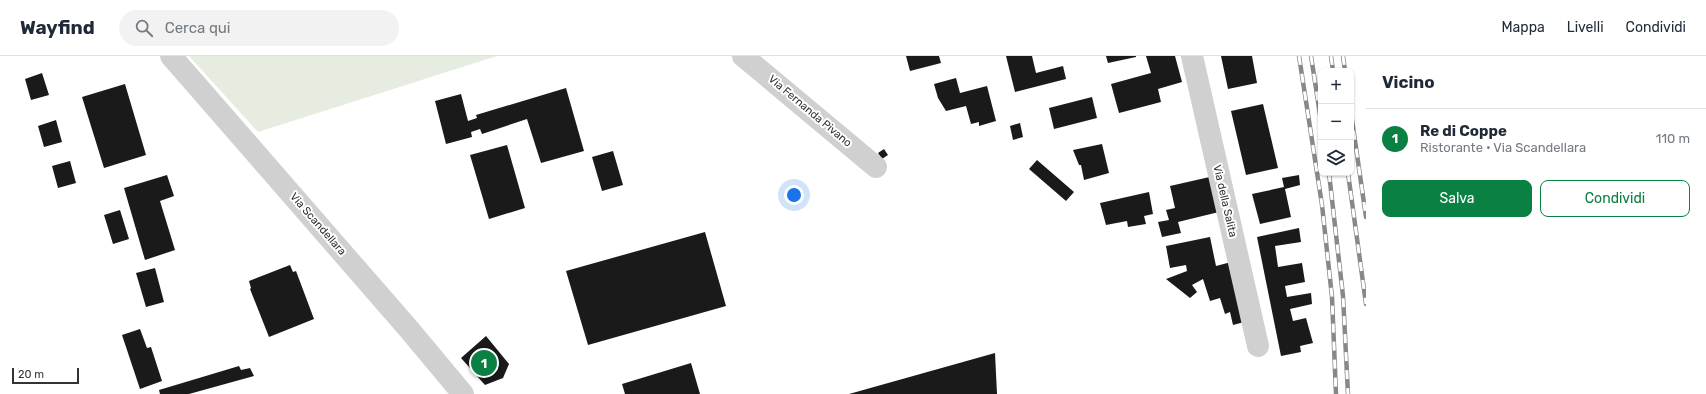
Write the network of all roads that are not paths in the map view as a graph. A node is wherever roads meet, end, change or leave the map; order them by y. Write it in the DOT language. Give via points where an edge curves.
graph roads {
  1 [pos="171,56"];
  2 [pos="743,56"];
  3 [pos="1192,56"];
  4 [pos="876,167"];
  5 [pos="1258,346"];
  6 [pos="463,394"];
  1 -- 6 [label="street, Via Scandellara"];
  2 -- 4 [label="street, Via Fernanda Pivano"];
  3 -- 5 [label="street, Via della Salita"];
}
